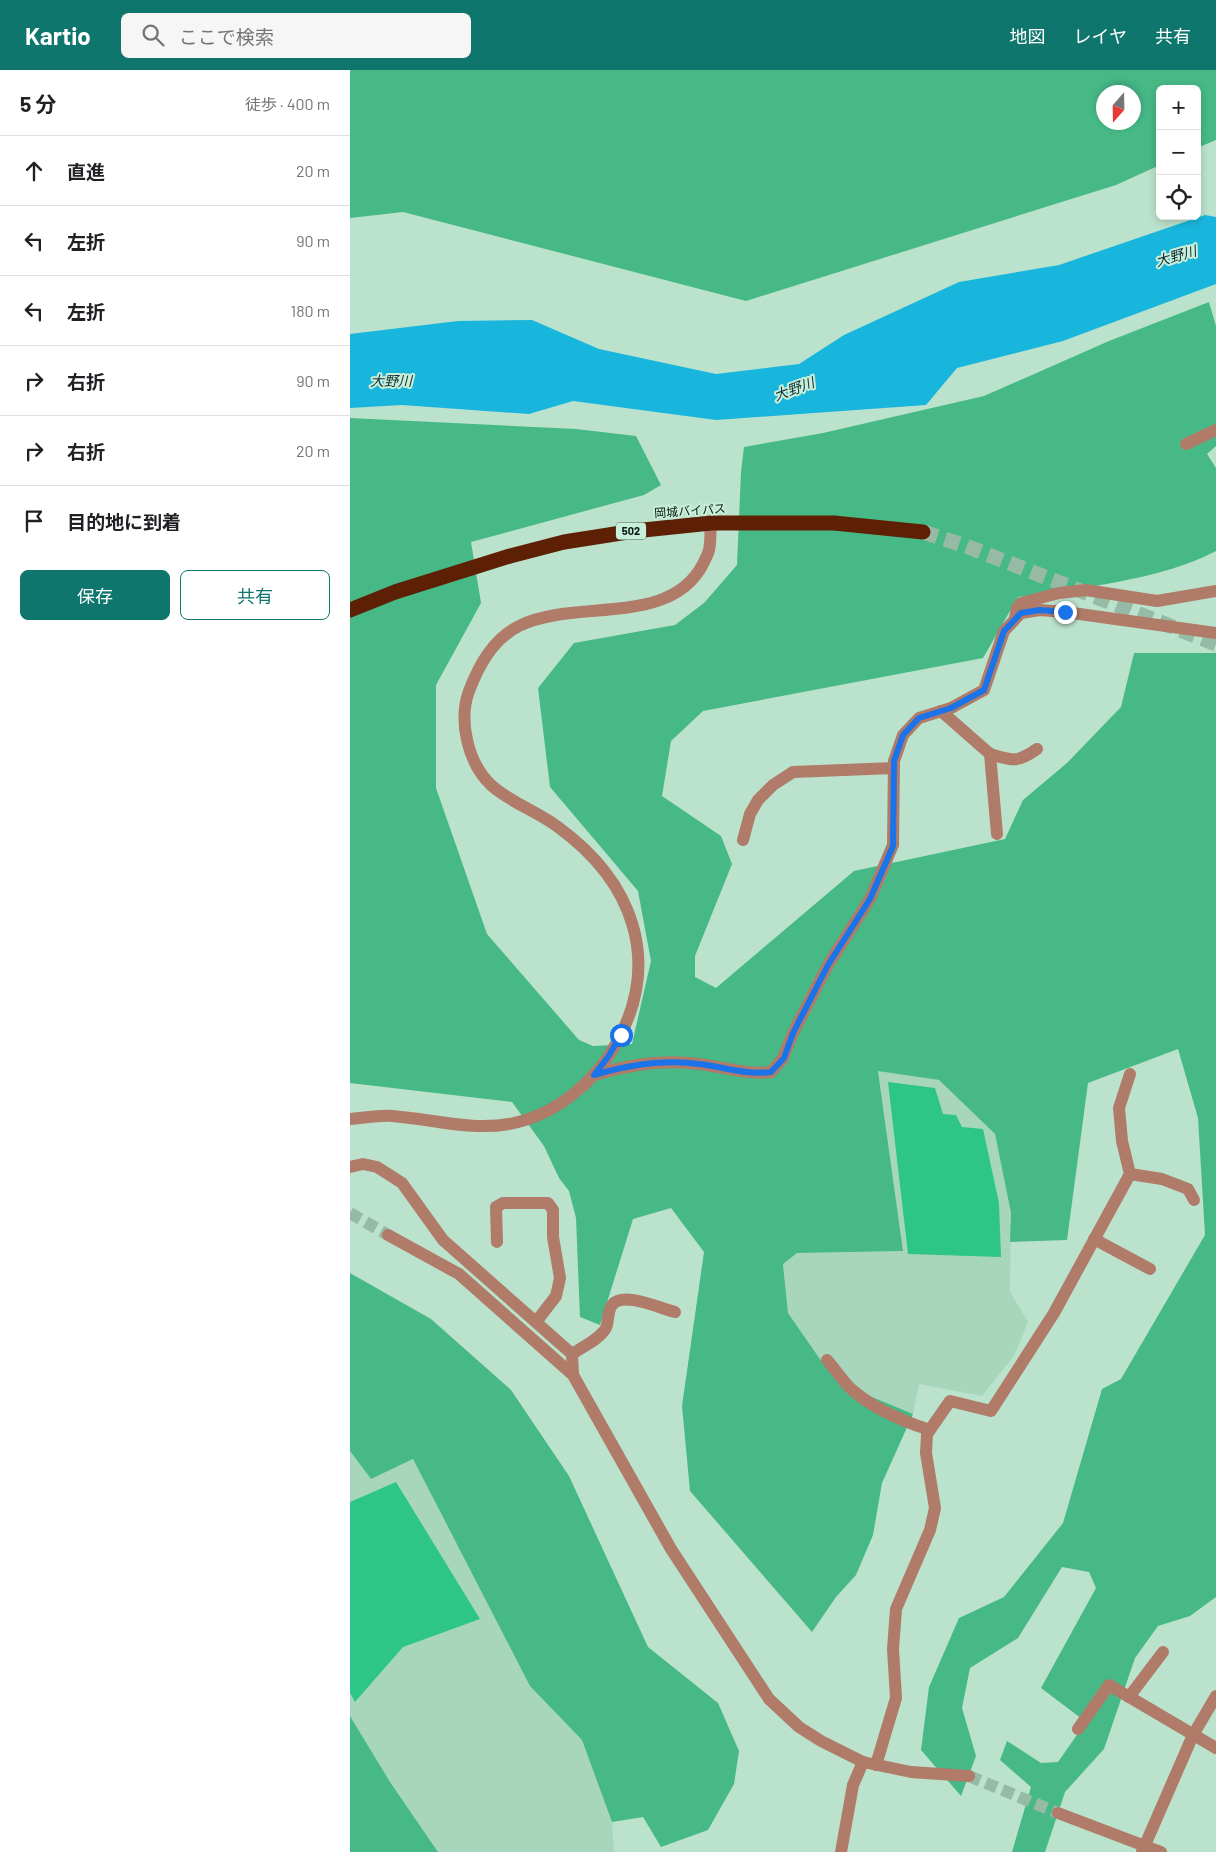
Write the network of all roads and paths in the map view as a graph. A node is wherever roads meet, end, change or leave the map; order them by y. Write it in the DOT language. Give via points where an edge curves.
graph roads {
  1 [pos="1216,430"];
  2 [pos="1186,444"];
  3 [pos="711,523"];
  4 [pos="923,532"];
  5 [pos="1216,591"];
  6 [pos="350,610"];
  7 [pos="1015,619"];
  8 [pos="1216,632"];
  9 [pos="941,711"];
  10 [pos="1037,749"];
  11 [pos="990,754"];
  12 [pos="894,768"];
  13 [pos="997,834"];
  14 [pos="743,840"];
  15 [pos="1130,1074"];
  16 [pos="594,1075"];
  17 [pos="350,1119"];
  18 [pos="350,1167"];
  19 [pos="1130,1174"];
  20 [pos="1194,1200"];
  21 [pos="388,1235"];
  22 [pos="1094,1239"];
  23 [pos="497,1242"];
  24 [pos="1150,1269"];
  25 [pos="674,1312"];
  26 [pos="536,1322"];
  27 [pos="572,1354"];
  28 [pos="828,1360"];
  29 [pos="573,1376"];
  30 [pos="930,1430"];
  31 [pos="1163,1652"];
  32 [pos="1129,1696"];
  33 [pos="1216,1696"];
  34 [pos="1078,1729"];
  35 [pos="1193,1735"];
  36 [pos="1216,1748"];
  37 [pos="863,1762"];
  38 [pos="876,1765"];
  39 [pos="969,1776"];
  40 [pos="1058,1813"];
  41 [pos="1143,1849"];
  42 [pos="841,1852"];
  43 [pos="1161,1852"];
  1 -- 2 [label="street"];
  3 -- 4 [label="highway, 岡城バイパス / 502" via="834,523"];
  3 -- 6 [label="highway, 岡城バイパス / 502" via="564,542 395,592"];
  3 -- 16 [label="street" via="709,552 698,574 680,592 660,601 542,618 518,626 487,652 468,694 464,726 472,756 489,784 518,805 556,824 589,851 620,890 633,921 638,968 631,1008 621,1035"];
  5 -- 7 [label="street" via="1157,601 1086,590 1059,593 1021,603"];
  7 -- 8 [label="street" via="1021,613 1057,611"];
  7 -- 9 [label="street" via="1004,631 984,690"];
  9 -- 11 [label="street"];
  9 -- 12 [label="street" via="919,718 903,735"];
  10 -- 11 [label="street" via="1021,760"];
  11 -- 13 [label="street"];
  12 -- 14 [label="street" via="793,772 758,800 750,814"];
  12 -- 16 [label="street" via="893,846 870,899 828,965 793,1033 784,1058 771,1072 754,1074 698,1064 639,1064"];
  15 -- 19 [label="street" via="1119,1108"];
  16 -- 17 [label="street" via="545,1114 512,1124 455,1126 391,1116"];
  18 -- 26 [label="street" via="363,1164 377,1167 402,1183 443,1240"];
  19 -- 20 [label="street" via="1162,1179 1188,1189"];
  19 -- 22 [label="street"];
  21 -- 29 [label="street" via="459,1274"];
  22 -- 24 [label="street"];
  22 -- 30 [label="street" via="1054,1313 991,1411 950,1401"];
  23 -- 26 [label="street" via="496,1208 503,1203 548,1203 553,1210 553,1237 560,1278 556,1296"];
  25 -- 27 [label="street" via="626,1298 617,1300 610,1307 606,1329"];
  26 -- 27 [label="street"];
  27 -- 29 [label="street"];
  28 -- 30 [label="street" via="850,1388 871,1403 905,1422"];
  29 -- 37 [label="street" via="671,1549 769,1699 799,1727"];
  30 -- 38 [label="street" via="926,1453 934,1508 930,1530 896,1609 893,1649 896,1698"];
  31 -- 32 [label="street"];
  32 -- 34 [label="street" via="1110,1685"];
  32 -- 35 [label="street"];
  33 -- 35 [label="street"];
  35 -- 36 [label="street"];
  35 -- 41 [label="street"];
  37 -- 38 [label="street"];
  37 -- 42 [label="street" via="853,1786"];
  38 -- 39 [label="street" via="911,1772"];
  40 -- 41 [label="street"];
  41 -- 43 [label="street"];
}
